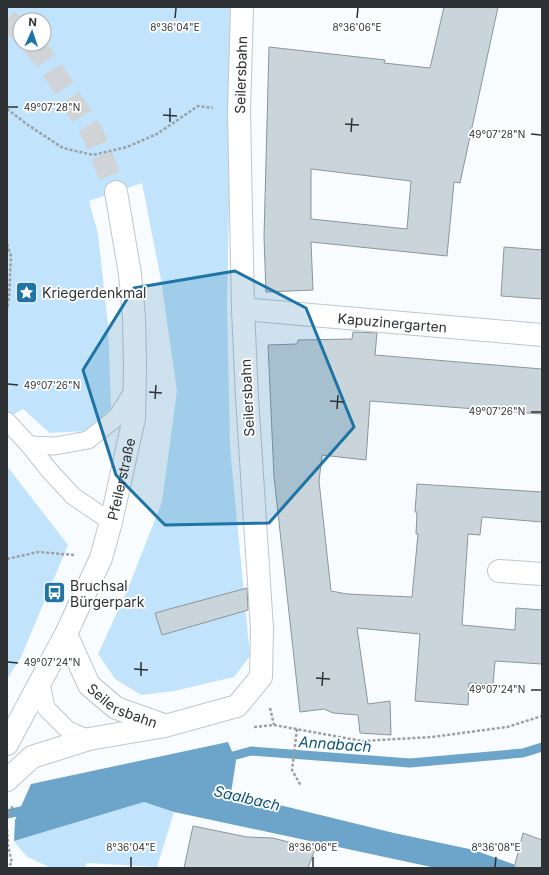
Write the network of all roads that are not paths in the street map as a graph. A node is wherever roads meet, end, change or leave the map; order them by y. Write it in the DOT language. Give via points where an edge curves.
graph roads {
  1 [pos="242,7"];
  2 [pos="116,192"];
  3 [pos="243,309"];
  4 [pos="542,335"];
  5 [pos="135,388"];
  6 [pos="7,421"];
  7 [pos="29,444"];
  8 [pos="111,522"];
  9 [pos="498,571"];
  10 [pos="542,574"];
  11 [pos="66,634"];
  12 [pos="40,683"];
  13 [pos="165,726"];
  14 [pos="89,739"];
  15 [pos="7,744"];
  16 [pos="7,780"];
  1 -- 3 [label="street, Seilersbahn" via="239,112"];
  2 -- 5 [label="street, Pfeilerstraße" via="130,274 134,317"];
  3 -- 4 [label="street, Kapuzinergarten"];
  3 -- 13 [label="street, Seilersbahn" via="262,629 261,677 237,706"];
  5 -- 7 [label="lane" via="117,417 88,440 54,446"];
  5 -- 8 [label="street, Pfeilerstraße" via="134,418"];
  6 -- 7 [label="lane"];
  7 -- 8 [label="lane" via="73,496"];
  8 -- 11 [label="street, Pfeilerstraße" via="101,558"];
  9 -- 10 [label="street"];
  11 -- 12 [label="street, Pfeilerstraße"];
  11 -- 13 [label="street, Seilersbahn" via="89,685 116,708"];
  12 -- 14 [label="lane" via="46,708 68,730"];
  12 -- 15 [label="street, Pfeilerstraße"];
  13 -- 14 [label="street, Seilersbahn"];
  14 -- 16 [label="street, Seilersbahn" via="32,757"];
}
